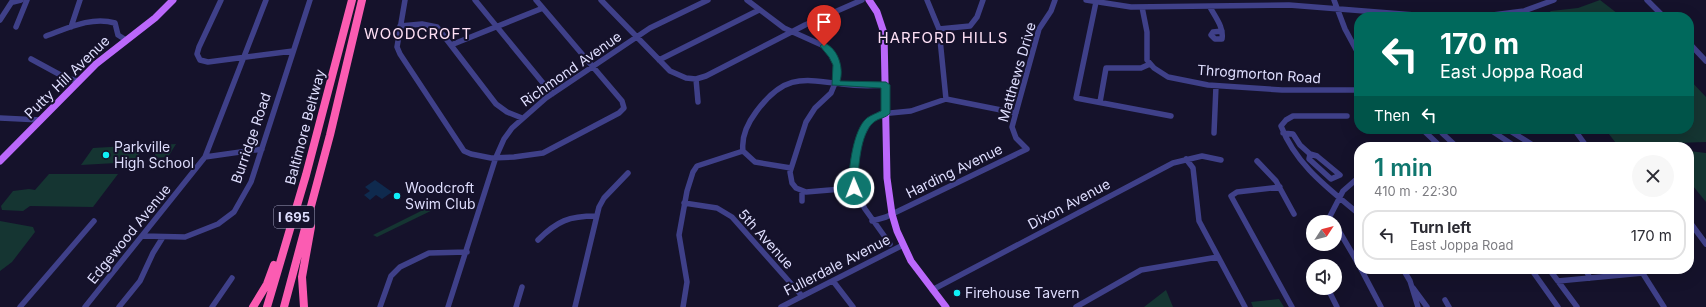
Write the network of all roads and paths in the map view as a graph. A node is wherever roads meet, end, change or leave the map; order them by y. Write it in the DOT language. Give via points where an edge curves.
graph roads {
  1 [pos="21,0"];
  2 [pos="27,0"];
  3 [pos="80,0"];
  4 [pos="173,0"];
  5 [pos="222,0"];
  6 [pos="266,0"];
  7 [pos="310,0"];
  8 [pos="352,0"];
  9 [pos="362,0"];
  10 [pos="405,0"];
  11 [pos="475,0"];
  12 [pos="536,0"];
  13 [pos="601,0"];
  14 [pos="708,0"];
  15 [pos="747,0"];
  16 [pos="862,0"];
  17 [pos="869,0"];
  18 [pos="927,0"];
  19 [pos="983,0"];
  20 [pos="1055,0"];
  21 [pos="1086,0"];
  22 [pos="1121,0"];
  23 [pos="1334,0"];
  24 [pos="1554,0"];
  25 [pos="1647,0"];
  26 [pos="13,1"];
  27 [pos="1096,2"];
  28 [pos="1122,6"];
  29 [pos="1142,7"];
  30 [pos="1210,7"];
  31 [pos="543,8"];
  32 [pos="1337,9"];
  33 [pos="759,10"];
  34 [pos="1376,12"];
  35 [pos="1524,12"];
  36 [pos="1659,12"];
  37 [pos="0,20"];
  38 [pos="400,26"];
  39 [pos="497,26"];
  40 [pos="16,27"];
  41 [pos="71,27"];
  42 [pos="939,29"];
  43 [pos="1222,31"];
  44 [pos="792,32"];
  45 [pos="46,36"];
  46 [pos="637,37"];
  47 [pos="126,40"];
  48 [pos="452,45"];
  49 [pos="1354,46"];
  50 [pos="1694,48"];
  51 [pos="293,51"];
  52 [pos="243,58"];
  53 [pos="31,59"];
  54 [pos="659,60"];
  55 [pos="1706,61"];
  56 [pos="1150,64"];
  57 [pos="594,67"];
  58 [pos="696,79"];
  59 [pos="79,81"];
  60 [pos="835,84"];
  61 [pos="886,85"];
  62 [pos="1216,86"];
  63 [pos="1354,90"];
  64 [pos="552,94"];
  65 [pos="946,99"];
  66 [pos="698,102"];
  67 [pos="1100,102"];
  68 [pos="886,113"];
  69 [pos="1016,113"];
  70 [pos="1171,116"];
  71 [pos="1347,116"];
  72 [pos="0,118"];
  73 [pos="522,118"];
  74 [pos="41,120"];
  75 [pos="319,126"];
  76 [pos="1214,133"];
  77 [pos="1283,133"];
  78 [pos="1427,134"];
  79 [pos="1443,134"];
  80 [pos="1496,134"];
  81 [pos="1515,134"];
  82 [pos="330,135"];
  83 [pos="1436,142"];
  84 [pos="1452,142"];
  85 [pos="1508,142"];
  86 [pos="1528,142"];
  87 [pos="262,149"];
  88 [pos="1027,149"];
  89 [pos="743,151"];
  90 [pos="1310,154"];
  91 [pos="205,157"];
  92 [pos="496,157"];
  93 [pos="1186,159"];
  94 [pos="1221,160"];
  95 [pos="0,161"];
  96 [pos="1257,161"];
  97 [pos="791,168"];
  98 [pos="628,173"];
  99 [pos="1354,180"];
  100 [pos="1280,187"];
  101 [pos="854,188"];
  102 [pos="802,192"];
  103 [pos="1339,196"];
  104 [pos="802,201"];
  105 [pos="684,203"];
  106 [pos="1354,210"];
  107 [pos="892,214"];
  108 [pos="1294,214"];
  109 [pos="1332,215"];
  110 [pos="596,216"];
  111 [pos="94,221"];
  112 [pos="872,221"];
  113 [pos="1694,227"];
  114 [pos="1694,232"];
  115 [pos="1698,232"];
  116 [pos="143,236"];
  117 [pos="1342,236"];
  118 [pos="163,237"];
  119 [pos="538,240"];
  120 [pos="890,244"];
  121 [pos="1706,244"];
  122 [pos="903,245"];
  123 [pos="467,252"];
  124 [pos="1354,256"];
  125 [pos="1218,257"];
  126 [pos="1364,274"];
  127 [pos="1406,274"];
  128 [pos="1535,274"];
  129 [pos="1553,274"];
  130 [pos="1587,274"];
  131 [pos="1612,274"];
  132 [pos="1644,274"];
  133 [pos="232,278"];
  134 [pos="1590,278"];
  135 [pos="833,281"];
  136 [pos="1558,281"];
  137 [pos="1412,287"];
  138 [pos="522,288"];
  139 [pos="932,290"];
  140 [pos="1331,295"];
  141 [pos="802,296"];
  142 [pos="1445,300"];
  143 [pos="20,307"];
  144 [pos="85,307"];
  145 [pos="119,307"];
  146 [pos="212,307"];
  147 [pos="253,307"];
  148 [pos="267,307"];
  149 [pos="284,307"];
  150 [pos="304,307"];
  151 [pos="380,307"];
  152 [pos="448,307"];
  153 [pos="516,307"];
  154 [pos="575,307"];
  155 [pos="683,307"];
  156 [pos="781,307"];
  157 [pos="853,307"];
  158 [pos="946,307"];
  159 [pos="1076,307"];
  160 [pos="1245,307"];
  161 [pos="1292,307"];
  162 [pos="1337,307"];
  163 [pos="1382,307"];
  164 [pos="1418,307"];
  165 [pos="1427,307"];
  166 [pos="1449,307"];
  167 [pos="1558,307"];
  168 [pos="1577,307"];
  169 [pos="1664,307"];
  1 -- 26 [label="street"];
  2 -- 40 [label="street"];
  3 -- 41 [label="street"];
  4 -- 47 [label="main road, Putty Hill Avenue" via="155,18"];
  5 -- 52 [label="street" via="200,47 198,57 208,62"];
  6 -- 52 [label="street, Edgewood Avenue"];
  7 -- 51 [label="street, Burridge Road"];
  8 -- 75 [label="highway, Baltimore Beltway / I 695"];
  9 -- 82 [label="highway, Baltimore Beltway / I 695"];
  10 -- 38 [label="street"];
  11 -- 39 [label="street"];
  12 -- 31 [label="street"];
  13 -- 46 [label="street"];
  14 -- 46 [label="street, Richmond Avenue" via="666,19"];
  15 -- 33 [label="street"];
  16 -- 44 [label="street"];
  17 -- 61 [label="main road" via="877,12 884,33"];
  18 -- 42 [label="street"];
  19 -- 42 [label="street" via="978,18 973,24 962,28"];
  20 -- 69 [label="street, Matthews Drive" via="1039,29"];
  21 -- 27 [label="street"];
  22 -- 28 [label="street"];
  23 -- 32 [label="street"];
  24 -- 35 [label="street"];
  25 -- 36 [label="street"];
  26 -- 37 [label="street"];
  27 -- 28 [label="street"];
  27 -- 67 [label="street" via="1076,98"];
  28 -- 29 [label="street"];
  29 -- 30 [label="street"];
  29 -- 56 [label="street" via="1147,32 1146,57"];
  30 -- 32 [label="street" via="1266,4"];
  30 -- 43 [label="street"];
  31 -- 39 [label="street"];
  31 -- 57 [label="street"];
  32 -- 34 [label="street"];
  32 -- 49 [label="street"];
  33 -- 44 [label="street"];
  33 -- 54 [label="street"];
  38 -- 48 [label="street" via="432,25 440,30"];
  38 -- 92 [label="street" via="397,47 400,54 464,151 481,157"];
  39 -- 48 [label="street"];
  39 -- 64 [label="street"];
  41 -- 45 [label="street"];
  41 -- 47 [label="street" via="95,21 112,22 115,23 119,36"];
  42 -- 65 [label="street"];
  44 -- 58 [label="street" via="718,71"];
  44 -- 60 [label="street" via="817,41 831,52 837,65"];
  46 -- 54 [label="street"];
  46 -- 57 [label="street, Richmond Avenue"];
  47 -- 59 [label="main road, Putty Hill Avenue" via="102,58"];
  48 -- 73 [label="street" via="496,104"];
  50 -- 55 [label="street"];
  51 -- 52 [label="street"];
  51 -- 87 [label="street, Burridge Road"];
  52 -- 91 [label="street, Edgewood Avenue"];
  53 -- 59 [label="street" via="66,78"];
  54 -- 58 [label="street" via="675,74"];
  56 -- 62 [label="street, Throgmorton Road" via="1170,78"];
  56 -- 67 [label="street" via="1141,68 1106,68"];
  57 -- 64 [label="street, Richmond Avenue"];
  57 -- 92 [label="street" via="622,101 624,108 619,114 549,150 531,156"];
  58 -- 66 [label="street"];
  59 -- 74 [label="main road, Putty Hill Avenue"];
  60 -- 61 [label="street"];
  60 -- 89 [label="street" via="818,80 800,80 778,91 751,119 742,137"];
  60 -- 97 [label="street" via="831,93 815,108 806,122"];
  61 -- 68 [label="main road"];
  62 -- 63 [label="street, Throgmorton Road"];
  62 -- 76 [label="street"];
  64 -- 73 [label="street, Richmond Avenue"];
  65 -- 68 [label="street" via="911,111"];
  65 -- 69 [label="street"];
  67 -- 70 [label="street"];
  68 -- 101 [label="street" via="872,118 861,134 853,174"];
  68 -- 107 [label="main road" via="887,178"];
  69 -- 88 [label="street, Matthews Drive" via="1013,132 1020,144"];
  71 -- 77 [label="street" via="1293,116 1283,122"];
  72 -- 74 [label="street"];
  73 -- 92 [label="street, Richmond Avenue" via="504,139"];
  74 -- 95 [label="main road, Putty Hill Avenue"];
  75 -- 147 [label="highway" via="311,138 271,273"];
  75 -- 148 [label="highway, Baltimore Beltway / I 695"];
  77 -- 90 [label="street" via="1293,134"];
  77 -- 103 [label="street" via="1298,159"];
  78 -- 83 [label="street"];
  79 -- 84 [label="street"];
  80 -- 85 [label="street"];
  81 -- 86 [label="street"];
  82 -- 149 [label="highway, Baltimore Beltway / I 695"];
  82 -- 150 [label="highway" via="302,271"];
  87 -- 91 [label="street"];
  87 -- 118 [label="street, Burridge Road" via="251,182 231,215 195,234 180,238"];
  88 -- 107 [label="street, Harding Avenue"];
  89 -- 97 [label="street" via="752,160 760,163"];
  89 -- 105 [label="street" via="698,166 688,184"];
  90 -- 90 [label="street" via="1317,156 1340,175 1331,179 1309,159"];
  91 -- 116 [label="street, Edgewood Avenue"];
  92 -- 123 [label="street, Richmond Avenue"];
  93 -- 94 [label="street, Dixon Avenue" via="1202,156"];
  93 -- 125 [label="street" via="1193,168 1199,221"];
  93 -- 139 [label="street, Dixon Avenue" via="1160,169"];
  96 -- 100 [label="street"];
  97 -- 102 [label="street" via="792,183"];
  98 -- 110 [label="street" via="604,198"];
  99 -- 103 [label="street"];
  100 -- 108 [label="street"];
  100 -- 161 [label="street" via="1237,192 1231,196"];
  101 -- 102 [label="street"];
  101 -- 112 [label="street"];
  102 -- 104 [label="street"];
  103 -- 106 [label="street"];
  103 -- 109 [label="street"];
  105 -- 141 [label="street, 5th Avenue" via="717,208 732,217"];
  105 -- 155 [label="street" via="679,235 687,282"];
  107 -- 112 [label="street, Harding Avenue"];
  107 -- 122 [label="main road"];
  110 -- 119 [label="street" via="577,216 562,220 551,226"];
  110 -- 154 [label="street"];
  111 -- 143 [label="street"];
  112 -- 120 [label="street"];
  113 -- 115 [label="street"];
  114 -- 115 [label="street"];
  115 -- 121 [label="street"];
  116 -- 118 [label="street, Burridge Road"];
  116 -- 144 [label="street, Edgewood Avenue"];
  117 -- 124 [label="street"];
  118 -- 145 [label="street" via="140,281"];
  122 -- 135 [label="street, Fullerdale Avenue"];
  122 -- 139 [label="main road"];
  123 -- 151 [label="street" via="430,253 400,267 391,276"];
  123 -- 152 [label="street, Richmond Avenue"];
  125 -- 159 [label="street" via="1140,270"];
  125 -- 160 [label="street"];
  126 -- 163 [label="street"];
  127 -- 137 [label="street"];
  128 -- 167 [label="street"];
  129 -- 136 [label="street"];
  130 -- 134 [label="street"];
  131 -- 134 [label="street"];
  132 -- 169 [label="street"];
  133 -- 146 [label="street"];
  134 -- 136 [label="street"];
  135 -- 141 [label="street, Fullerdale Avenue"];
  135 -- 157 [label="street"];
  136 -- 168 [label="street"];
  137 -- 164 [label="street"];
  137 -- 165 [label="street"];
  138 -- 153 [label="street"];
  139 -- 158 [label="main road"];
  140 -- 162 [label="street"];
  141 -- 156 [label="street, Fullerdale Avenue"];
  142 -- 166 [label="street"];
}
